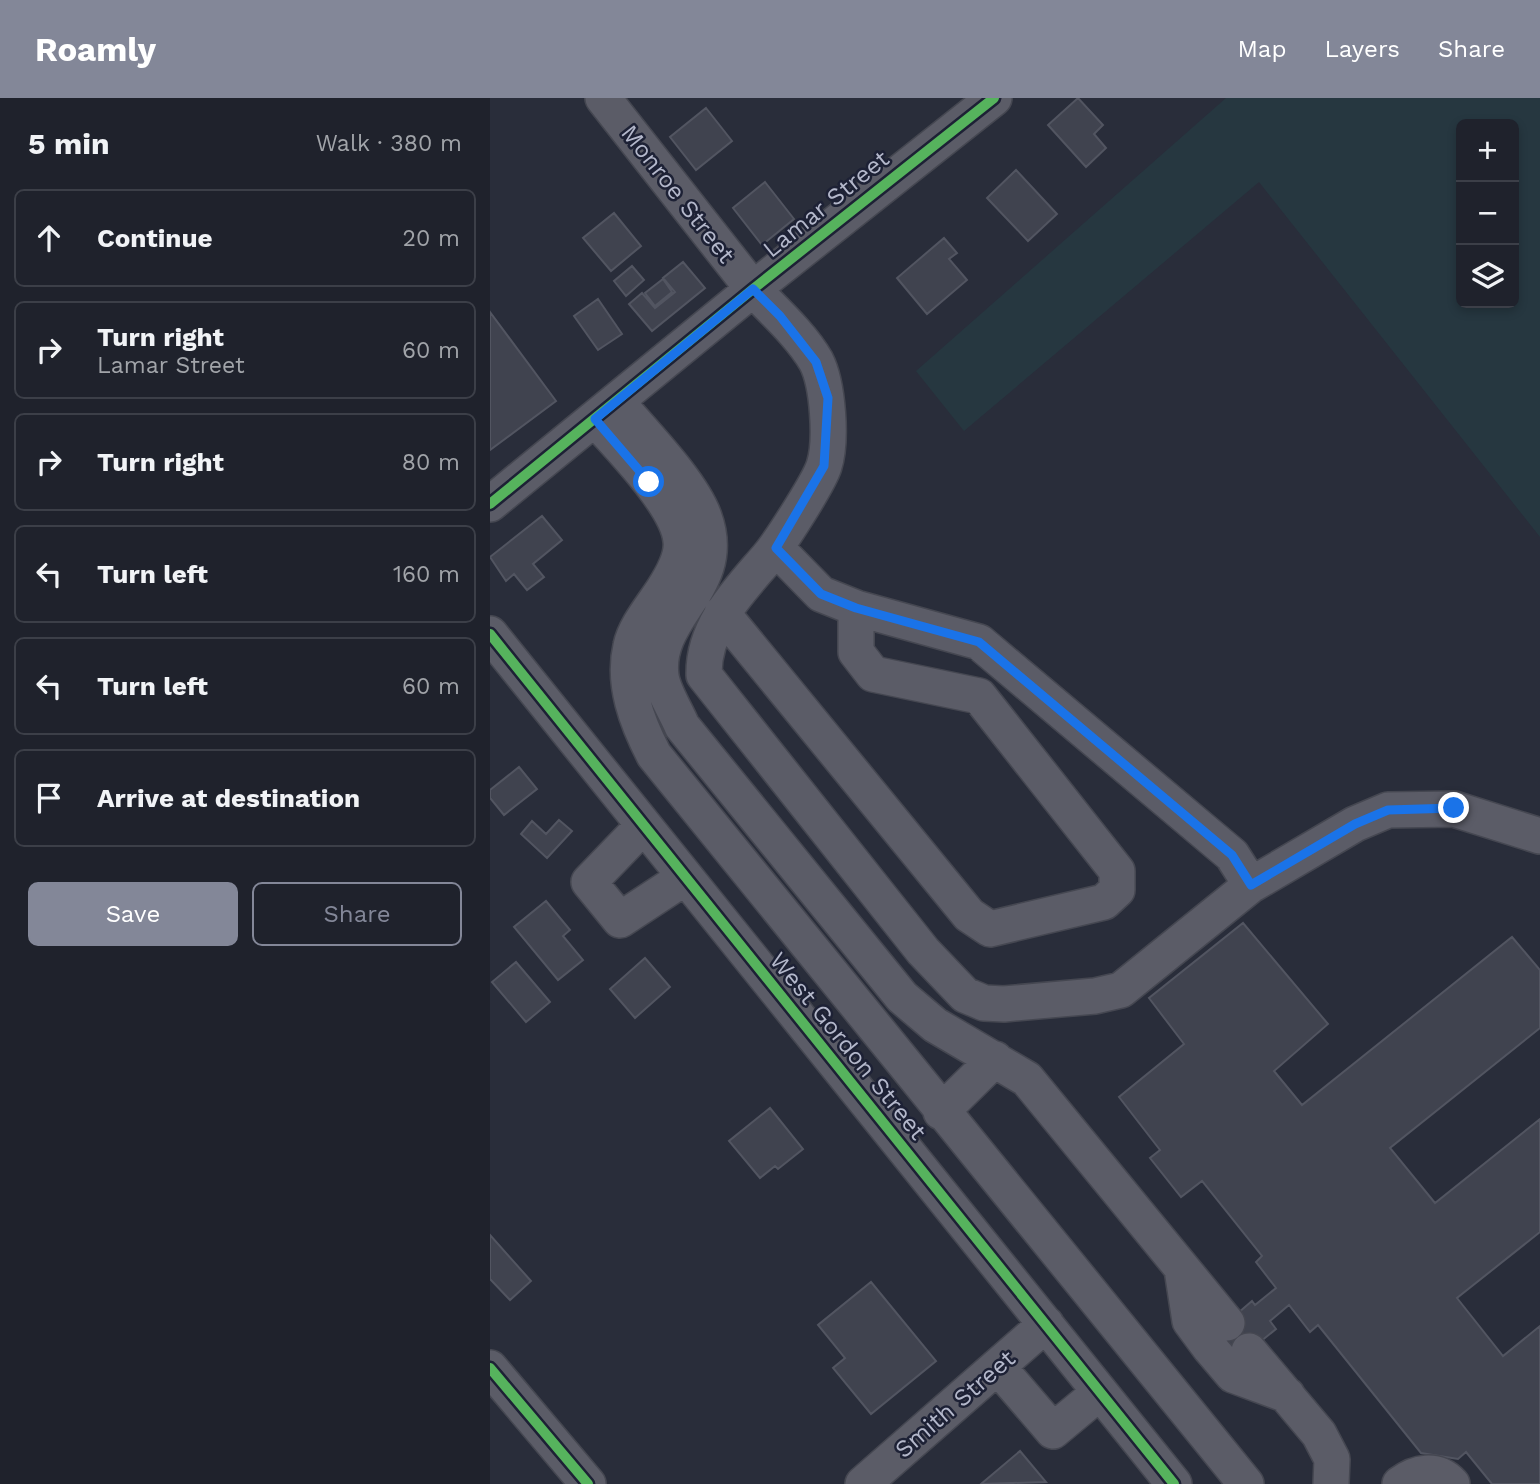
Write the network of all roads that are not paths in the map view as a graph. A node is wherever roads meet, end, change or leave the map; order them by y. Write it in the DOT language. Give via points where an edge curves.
graph roads {
  1 [pos="603,98"];
  2 [pos="994,98"];
  3 [pos="753,289"];
  4 [pos="606,410"];
  5 [pos="490,504"];
  6 [pos="776,548"];
  7 [pos="856,608"];
  8 [pos="722,613"];
  9 [pos="490,634"];
  10 [pos="643,826"];
  11 [pos="1540,836"];
  12 [pos="684,878"];
  13 [pos="1251,885"];
  14 [pos="995,1059"];
  15 [pos="941,1112"];
  16 [pos="1182,1269"];
  17 [pos="1227,1323"];
  18 [pos="1046,1324"];
  19 [pos="1249,1350"];
  20 [pos="998,1367"];
  21 [pos="490,1368"];
  22 [pos="1100,1392"];
  23 [pos="1287,1395"];
  24 [pos="588,1484"];
  25 [pos="863,1484"];
  26 [pos="1174,1484"];
  27 [pos="1246,1484"];
  28 [pos="1331,1484"];
  29 [pos="1399,1484"];
  30 [pos="1452,1484"];
  1 -- 3 [label="street, Monroe Street"];
  2 -- 3 [label="street, Lamar Street"];
  3 -- 4 [label="street, Lamar Street"];
  3 -- 6 [label="street, Monroe Street" via="816,362 828,398 824,466"];
  4 -- 5 [label="street, Lamar Street"];
  4 -- 14 [label="street" via="693,497 710,544 707,572 664,644 661,677 682,726 902,997 935,1025"];
  4 -- 15 [label="street" via="676,520 682,542 675,571 631,645 629,674 635,717 647,742 697,810"];
  6 -- 7 [label="street" via="821,594"];
  6 -- 8 [label="street, Monroe Street"];
  7 -- 8 [label="street" via="856,652 873,674 979,696 1118,870 1116,890 1104,902 990,929 970,915"];
  7 -- 13 [label="street" via="979,642 1232,855"];
  8 -- 13 [label="street, Monroe Street" via="704,652 704,675 923,951 965,995 984,1003 1004,1004 1121,990"];
  9 -- 10 [label="street, West Gordon Street"];
  10 -- 12 [label="street, West Gordon Street"];
  10 -- 12 [label="street" via="589,882 620,920"];
  11 -- 13 [label="street, Monroe Street" via="1454,808 1388,810 1355,824"];
  12 -- 18 [label="street, West Gordon Street"];
  14 -- 15 [label="street"];
  14 -- 16 [label="street" via="1027,1079"];
  15 -- 27 [label="street"];
  16 -- 17 [label="street"];
  16 -- 23 [label="street" via="1190,1321 1210,1348 1233,1375"];
  18 -- 20 [label="street, Smith Street"];
  18 -- 22 [label="street, West Gordon Street"];
  19 -- 23 [label="street"];
  20 -- 22 [label="street" via="1053,1432"];
  20 -- 25 [label="street, Smith Street"];
  21 -- 24 [label="street"];
  22 -- 26 [label="street, West Gordon Street"];
  23 -- 28 [label="street" via="1319,1434 1332,1459"];
  29 -- 30 [label="street" via="1414,1474 1435,1474"];
}
